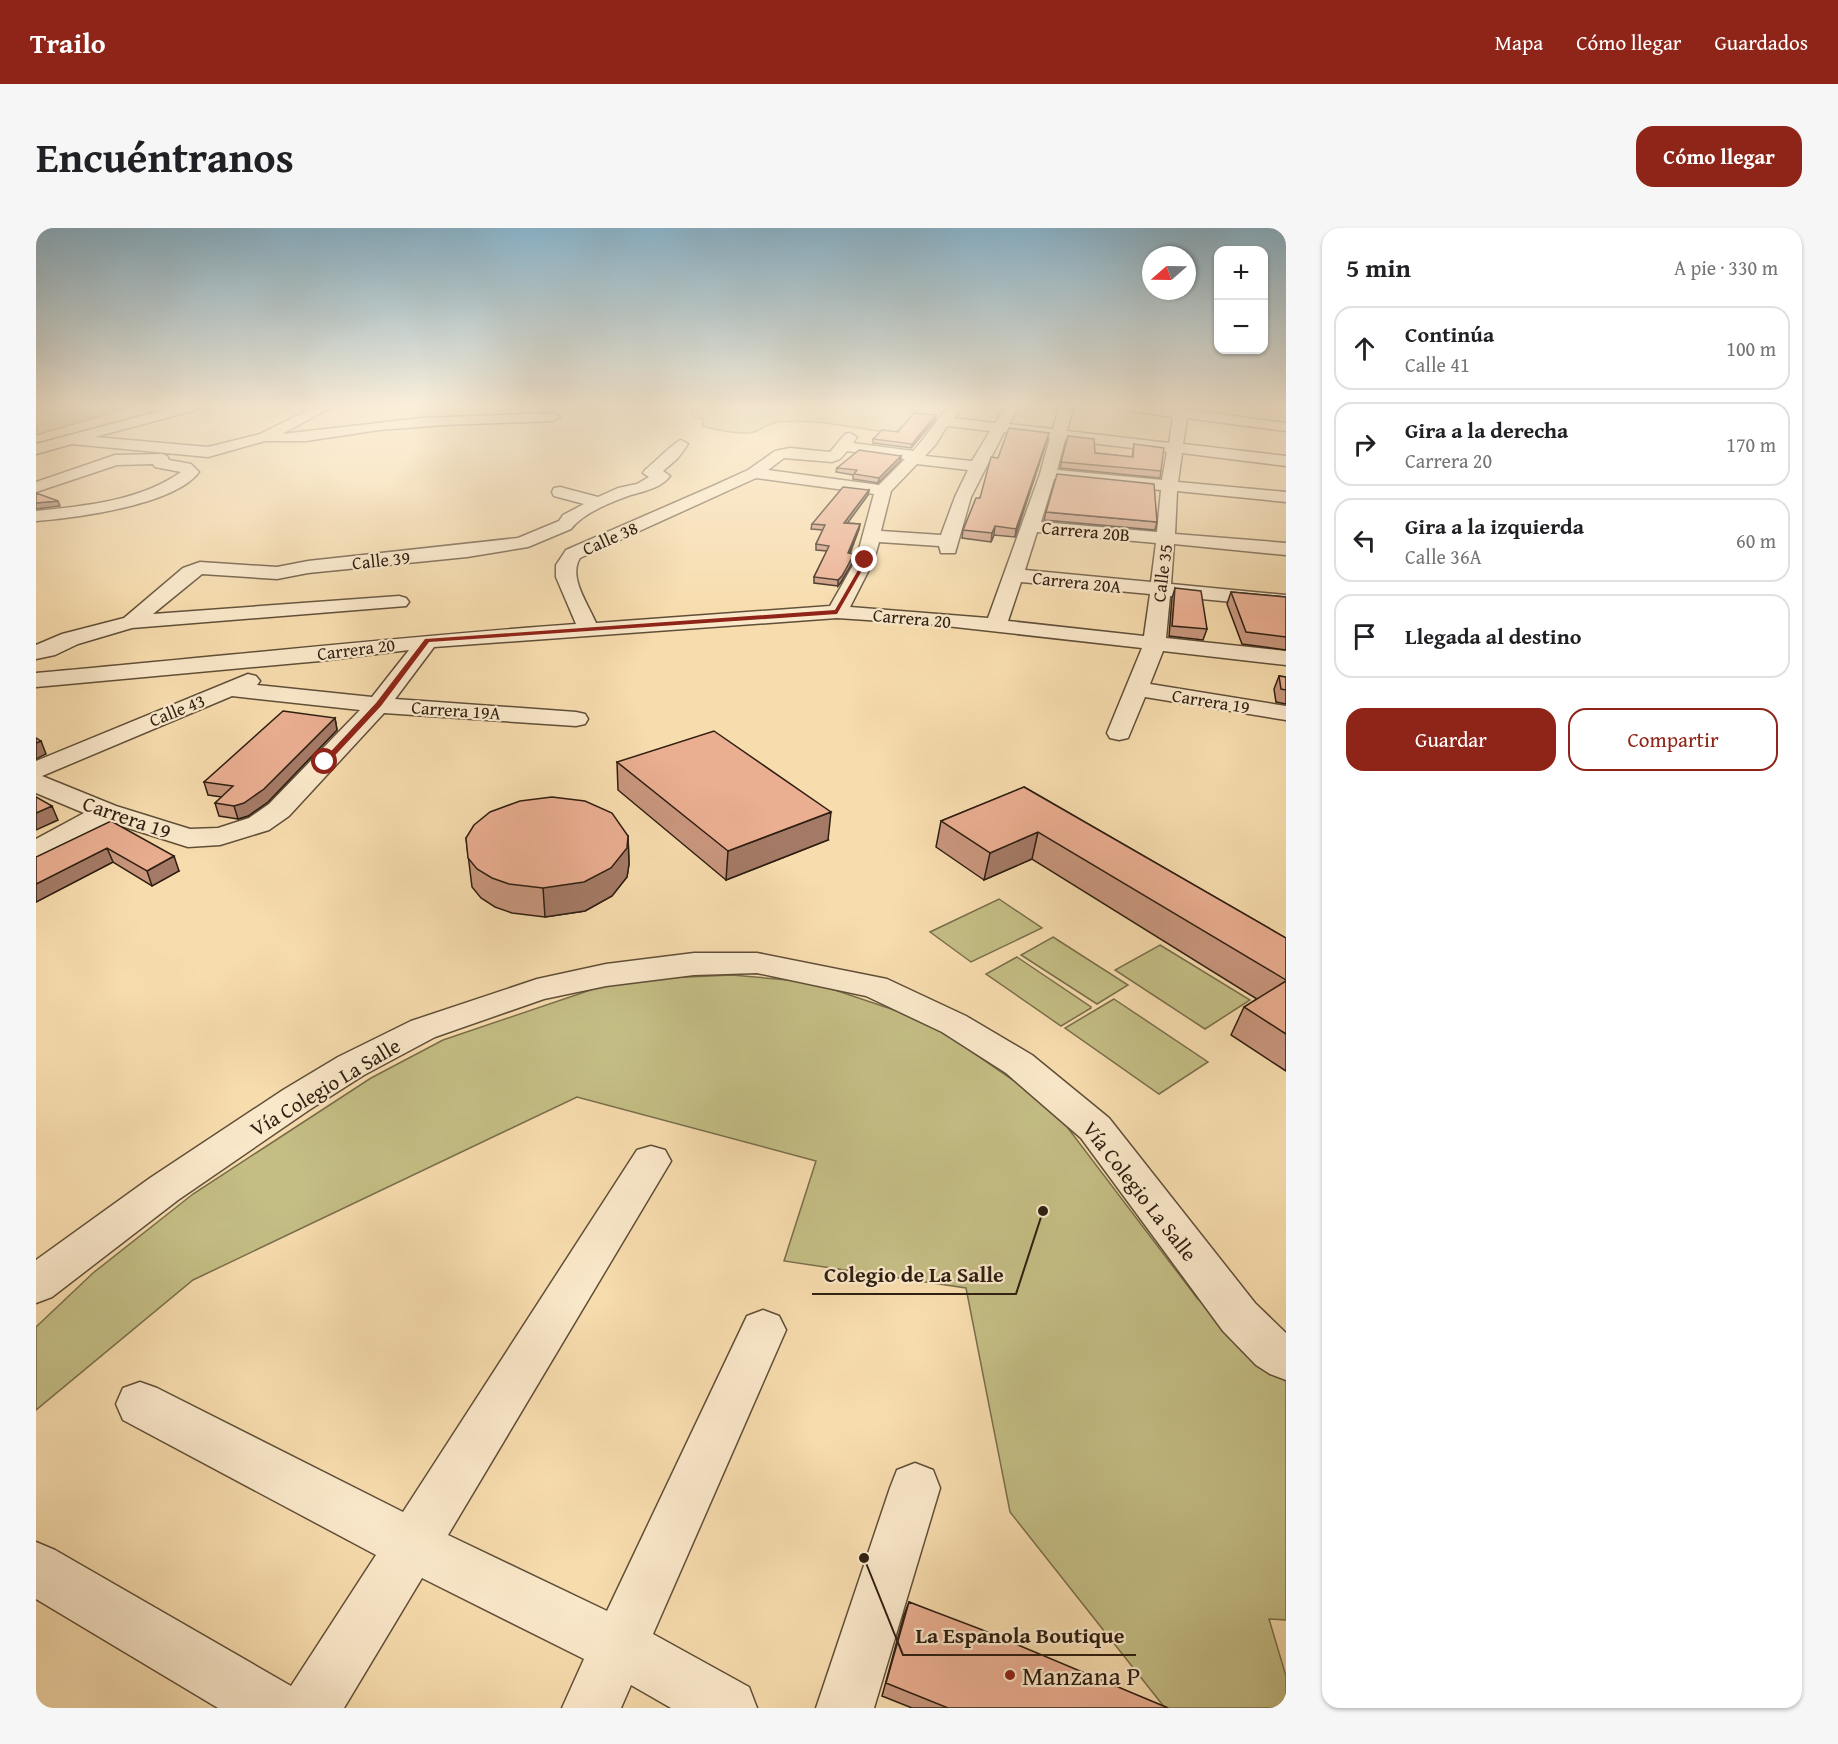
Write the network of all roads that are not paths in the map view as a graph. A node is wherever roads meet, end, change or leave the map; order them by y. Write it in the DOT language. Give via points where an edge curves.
graph roads {
  1 [pos="72,476"];
  2 [pos="185,476"];
  3 [pos="660,476"];
  4 [pos="748,476"];
  5 [pos="777,476"];
  6 [pos="897,476"];
  7 [pos="975,476"];
  8 [pos="1047,476"];
  9 [pos="1069,476"];
  10 [pos="1170,476"];
  11 [pos="696,485"];
  12 [pos="1168,486"];
  13 [pos="36,488"];
  14 [pos="719,490"];
  15 [pos="883,490"];
  16 [pos="560,492"];
  17 [pos="1286,497"];
  18 [pos="133,502"];
  19 [pos="599,503"];
  20 [pos="158,509"];
  21 [pos="36,516"];
  22 [pos="1030,526"];
  23 [pos="870,536"];
  24 [pos="1166,538"];
  25 [pos="1286,549"];
  26 [pos="1012,575"];
  27 [pos="1160,590"];
  28 [pos="1286,601"];
  29 [pos="399,602"];
  30 [pos="837,612"];
  31 [pos="130,622"];
  32 [pos="996,626"];
  33 [pos="589,630"];
  34 [pos="427,641"];
  35 [pos="1154,645"];
  36 [pos="36,652"];
  37 [pos="320,654"];
  38 [pos="1286,658"];
  39 [pos="36,680"];
  40 [pos="229,688"];
  41 [pos="1137,688"];
  42 [pos="378,705"];
  43 [pos="1286,714"];
  44 [pos="576,719"];
  45 [pos="1119,733"];
  46 [pos="36,770"];
  47 [pos="36,783"];
  48 [pos="106,812"];
  49 [pos="36,851"];
  50 [pos="651,1161"];
  51 [pos="36,1284"];
  52 [pos="763,1330"];
  53 [pos="1286,1359"];
  54 [pos="140,1404"];
  55 [pos="915,1488"];
  56 [pos="412,1545"];
  57 [pos="36,1569"];
  58 [pos="620,1647"];
  59 [pos="273,1708"];
  60 [pos="311,1708"];
  61 [pos="591,1708"];
  62 [pos="728,1708"];
  63 [pos="845,1708"];
  1 -- 13 [label="street"];
  2 -- 18 [label="street"];
  3 -- 19 [label="street, Calle 39" via="668,478"];
  4 -- 14 [label="street, Calle 38"];
  5 -- 15 [label="street"];
  6 -- 15 [label="street"];
  7 -- 23 [label="street" via="957,512 948,545"];
  8 -- 22 [label="street"];
  9 -- 12 [label="street"];
  10 -- 12 [label="street, Calle 35"];
  11 -- 14 [label="street"];
  12 -- 17 [label="street"];
  12 -- 24 [label="street, Calle 35"];
  14 -- 33 [label="street, Calle 38" via="573,554 566,565 566,577"];
  15 -- 23 [label="street"];
  16 -- 19 [label="street"];
  18 -- 20 [label="street"];
  18 -- 21 [label="street"];
  19 -- 31 [label="street, Calle 39" via="565,525 522,543 277,573 200,568"];
  22 -- 24 [label="street, Carrera 20B"];
  22 -- 26 [label="street"];
  23 -- 30 [label="street" via="865,560"];
  24 -- 25 [label="street, Carrera 20B"];
  24 -- 27 [label="street, Calle 35"];
  26 -- 27 [label="street, Carrera 20A"];
  26 -- 32 [label="street"];
  27 -- 28 [label="street, Carrera 20A"];
  27 -- 35 [label="street, Calle 35"];
  29 -- 31 [label="street"];
  30 -- 32 [label="street, Carrera 20"];
  30 -- 33 [label="street, Carrera 20"];
  31 -- 36 [label="street"];
  32 -- 35 [label="street, Carrera 20"];
  33 -- 34 [label="street, Carrera 20"];
  34 -- 37 [label="street, Carrera 20"];
  34 -- 42 [label="street, Carrera 19"];
  35 -- 38 [label="street, Carrera 20"];
  35 -- 41 [label="street, Calle 35"];
  37 -- 39 [label="street, Carrera 20"];
  37 -- 40 [label="street, Calle 43"];
  40 -- 42 [label="street, Carrera 19A"];
  40 -- 46 [label="street, Calle 43"];
  41 -- 43 [label="street, Carrera 19"];
  41 -- 45 [label="street, Calle 35"];
  42 -- 44 [label="street, Carrera 19A"];
  42 -- 48 [label="street, Carrera 19" via="279,810 259,824 220,836 188,838"];
  47 -- 48 [label="street, Carrera 19"];
  48 -- 49 [label="street"];
  50 -- 56 [label="street"];
  51 -- 53 [label="street, Vía Colegio La Salle" via="164,1189 296,1100 423,1029 537,990 606,975 694,964 758,963 875,987 954,1024 1019,1064 1095,1128 1239,1317"];
  52 -- 58 [label="street"];
  54 -- 56 [label="street"];
  55 -- 63 [label="street"];
  56 -- 58 [label="street"];
  56 -- 60 [label="street"];
  57 -- 59 [label="street"];
  58 -- 61 [label="street"];
  58 -- 62 [label="street"];
}
